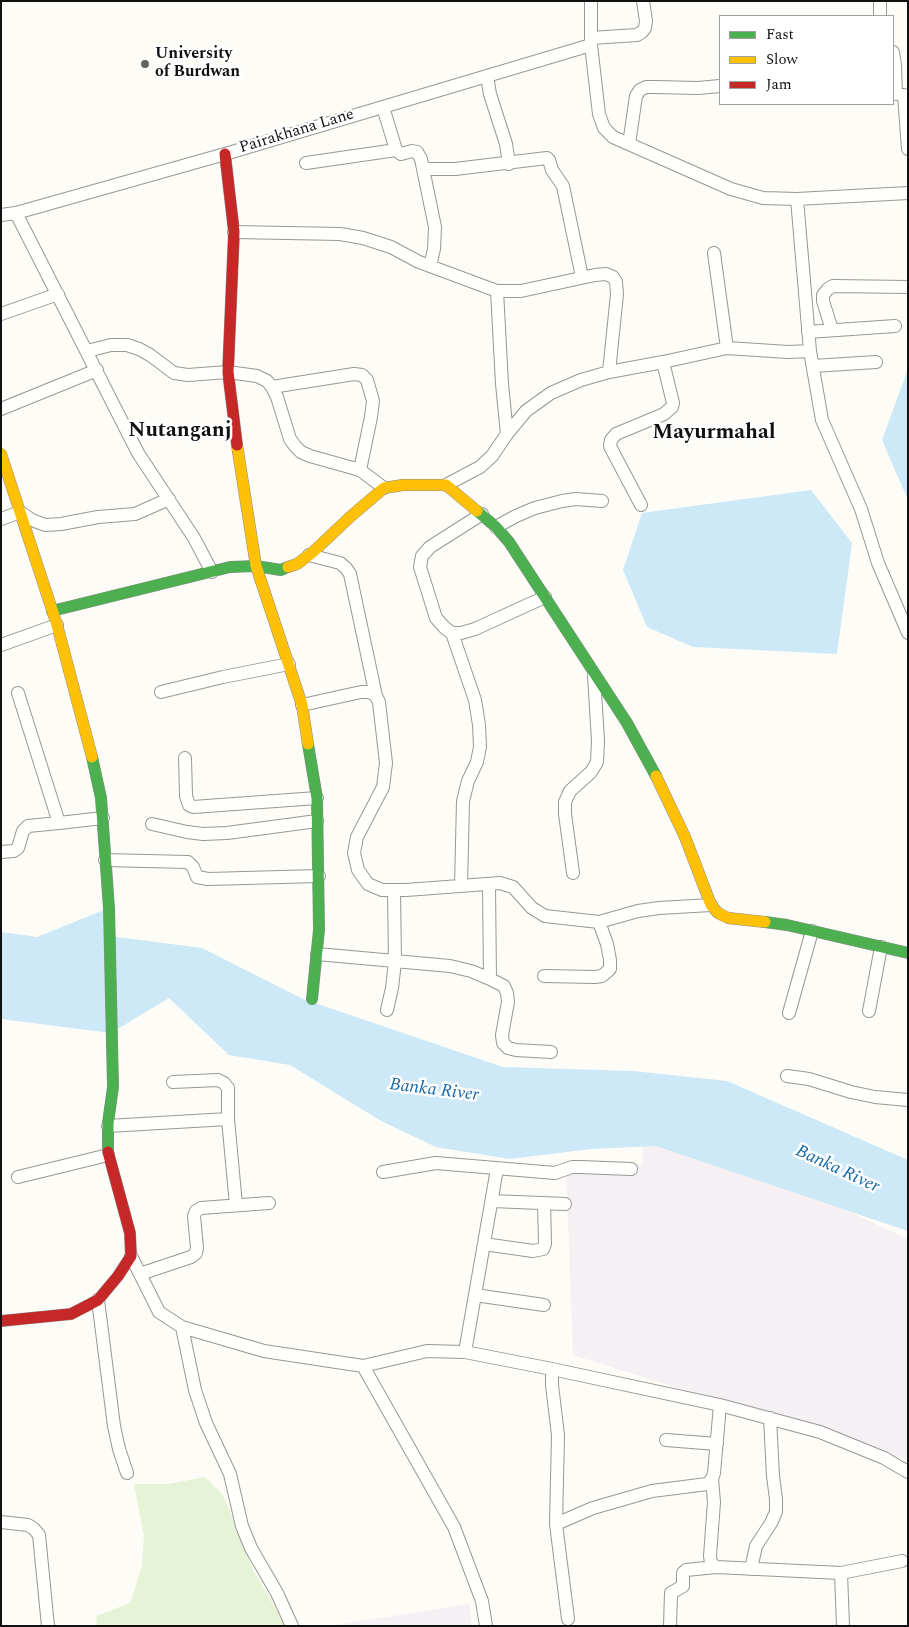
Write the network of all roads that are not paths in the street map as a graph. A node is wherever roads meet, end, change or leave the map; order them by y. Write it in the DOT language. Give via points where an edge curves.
graph roads {
  1 [pos="591,1"];
  2 [pos="643,1"];
  3 [pos="880,1"];
  4 [pos="880,15"];
  5 [pos="591,42"];
  6 [pos="894,58"];
  7 [pos="487,76"];
  8 [pos="719,86"];
  9 [pos="900,94"];
  10 [pos="383,107"];
  11 [pos="907,132"];
  12 [pos="629,144"];
  13 [pos="908,149"];
  14 [pos="396,150"];
  15 [pos="225,154"];
  16 [pos="306,163"];
  17 [pos="509,164"];
  18 [pos="423,169"];
  19 [pos="908,193"];
  20 [pos="797,199"];
  21 [pos="16,213"];
  22 [pos="1,215"];
  23 [pos="234,232"];
  24 [pos="714,253"];
  25 [pos="430,266"];
  26 [pos="582,277"];
  27 [pos="908,287"];
  28 [pos="497,291"];
  29 [pos="58,294"];
  30 [pos="1,314"];
  31 [pos="895,326"];
  32 [pos="832,330"];
  33 [pos="808,332"];
  34 [pos="727,348"];
  35 [pos="87,351"];
  36 [pos="810,351"];
  37 [pos="663,362"];
  38 [pos="876,362"];
  39 [pos="812,366"];
  40 [pos="96,370"];
  41 [pos="228,372"];
  42 [pos="609,372"];
  43 [pos="272,387"];
  44 [pos="1,409"];
  45 [pos="507,434"];
  46 [pos="1,454"];
  47 [pos="360,470"];
  48 [pos="446,485"];
  49 [pos="384,488"];
  50 [pos="169,499"];
  51 [pos="602,501"];
  52 [pos="641,505"];
  53 [pos="20,512"];
  54 [pos="482,514"];
  55 [pos="1,519"];
  56 [pos="496,527"];
  57 [pos="308,556"];
  58 [pos="256,566"];
  59 [pos="212,572"];
  60 [pos="545,597"];
  61 [pos="52,611"];
  62 [pos="57,625"];
  63 [pos="452,633"];
  64 [pos="908,633"];
  65 [pos="1,645"];
  66 [pos="289,664"];
  67 [pos="594,673"];
  68 [pos="161,692"];
  69 [pos="18,693"];
  70 [pos="376,696"];
  71 [pos="302,705"];
  72 [pos="184,758"];
  73 [pos="317,798"];
  74 [pos="103,818"];
  75 [pos="318,821"];
  76 [pos="59,822"];
  77 [pos="152,824"];
  78 [pos="1,852"];
  79 [pos="105,860"];
  80 [pos="573,873"];
  81 [pos="319,876"];
  82 [pos="489,884"];
  83 [pos="461,886"];
  84 [pos="394,890"];
  85 [pos="711,905"];
  86 [pos="599,922"];
  87 [pos="812,931"];
  88 [pos="881,947"];
  89 [pos="908,953"];
  90 [pos="317,954"];
  91 [pos="395,962"];
  92 [pos="544,976"];
  93 [pos="490,979"];
  94 [pos="312,999"];
  95 [pos="387,1010"];
  96 [pos="869,1011"];
  97 [pos="789,1013"];
  98 [pos="551,1052"];
  99 [pos="787,1076"];
  100 [pos="173,1082"];
  101 [pos="908,1100"];
  102 [pos="228,1119"];
  103 [pos="108,1126"];
  104 [pos="108,1155"];
  105 [pos="497,1169"];
  106 [pos="631,1169"];
  107 [pos="384,1172"];
  108 [pos="18,1177"];
  109 [pos="492,1201"];
  110 [pos="269,1203"];
  111 [pos="544,1203"];
  112 [pos="565,1204"];
  113 [pos="236,1205"];
  114 [pos="484,1244"];
  115 [pos="131,1256"];
  116 [pos="140,1274"];
  117 [pos="475,1294"];
  118 [pos="98,1300"];
  119 [pos="544,1305"];
  120 [pos="1,1321"];
  121 [pos="182,1327"];
  122 [pos="465,1352"];
  123 [pos="364,1366"];
  124 [pos="552,1369"];
  125 [pos="720,1404"];
  126 [pos="770,1418"];
  127 [pos="666,1440"];
  128 [pos="718,1444"];
  129 [pos="908,1472"];
  130 [pos="127,1473"];
  131 [pos="712,1479"];
  132 [pos="1,1522"];
  133 [pos="556,1524"];
  134 [pos="902,1561"];
  135 [pos="716,1567"];
  136 [pos="751,1568"];
  137 [pos="841,1573"];
  138 [pos="568,1619"];
  139 [pos="48,1626"];
  140 [pos="292,1626"];
  141 [pos="486,1626"];
  142 [pos="670,1626"];
  143 [pos="843,1626"];
  1 -- 5 [label="street"];
  2 -- 5 [label="street, Pairakhana Lane" via="646,22 642,32"];
  3 -- 4 [label="street"];
  5 -- 7 [label="street, Pairakhana Lane"];
  5 -- 12 [label="street" via="604,128 613,138"];
  6 -- 9 [label="street"];
  7 -- 10 [label="street, Pairakhana Lane"];
  7 -- 17 [label="street"];
  8 -- 12 [label="street" via="654,86 640,90 636,96"];
  9 -- 11 [label="street"];
  10 -- 14 [label="street"];
  10 -- 15 [label="street, Pairakhana Lane"];
  11 -- 13 [label="street"];
  12 -- 20 [label="street" via="731,189 763,198"];
  14 -- 16 [label="street"];
  14 -- 18 [label="street" via="401,154 417,152"];
  15 -- 21 [label="street, Pairakhana Lane"];
  15 -- 23 [label="street"];
  17 -- 18 [label="street"];
  17 -- 26 [label="street" via="543,157 549,160 563,186"];
  18 -- 25 [label="street" via="435,227"];
  19 -- 20 [label="street"];
  20 -- 33 [label="street"];
  21 -- 22 [label="street, Pairakhana Lane"];
  21 -- 29 [label="street"];
  23 -- 25 [label="street" via="340,234 391,247"];
  23 -- 41 [label="street"];
  24 -- 34 [label="street"];
  25 -- 28 [label="street"];
  26 -- 28 [label="street" via="521,291"];
  26 -- 42 [label="street" via="606,274 613,276 616,282"];
  27 -- 32 [label="street" via="834,286 828,289 823,301"];
  28 -- 45 [label="street"];
  29 -- 30 [label="street"];
  29 -- 35 [label="street"];
  31 -- 32 [label="street"];
  32 -- 33 [label="street"];
  33 -- 36 [label="street"];
  34 -- 36 [label="street"];
  34 -- 37 [label="street"];
  35 -- 40 [label="street"];
  35 -- 41 [label="street" via="111,345 128,346 150,355 174,373"];
  36 -- 39 [label="street"];
  37 -- 42 [label="street"];
  37 -- 52 [label="street" via="672,408 616,434 610,446"];
  38 -- 39 [label="street"];
  39 -- 64 [label="street" via="822,420 861,508 878,562"];
  40 -- 44 [label="street"];
  40 -- 50 [label="street" via="138,452"];
  41 -- 43 [label="street" via="257,376"];
  41 -- 58 [label="street"];
  42 -- 45 [label="street" via="551,393 526,411"];
  43 -- 47 [label="street" via="294,446 310,456"];
  43 -- 47 [label="street" via="354,374 367,380 373,401"];
  45 -- 48 [label="street" via="480,467"];
  46 -- 53 [label="street"];
  47 -- 49 [label="street"];
  48 -- 49 [label="street"];
  48 -- 54 [label="street"];
  49 -- 57 [label="street"];
  50 -- 53 [label="street" via="135,514 61,524 45,525"];
  50 -- 59 [label="street"];
  51 -- 56 [label="street" via="562,501 535,508"];
  53 -- 55 [label="street"];
  53 -- 61 [label="street"];
  54 -- 56 [label="street"];
  54 -- 63 [label="street" via="430,547 422,556 420,567 436,618"];
  56 -- 60 [label="street"];
  57 -- 58 [label="street" via="281,570"];
  57 -- 70 [label="street" via="340,563 350,574"];
  58 -- 59 [label="street" via="230,567"];
  58 -- 66 [label="street"];
  59 -- 61 [label="street"];
  60 -- 63 [label="street" via="475,629"];
  60 -- 67 [label="street"];
  61 -- 62 [label="street"];
  62 -- 65 [label="street"];
  62 -- 74 [label="street" via="92,757"];
  63 -- 83 [label="street" via="475,700 480,748 463,801"];
  66 -- 68 [label="street"];
  66 -- 71 [label="street"];
  67 -- 80 [label="street" via="597,762 570,791 565,802"];
  67 -- 85 [label="street" via="627,723 660,783"];
  69 -- 76 [label="street"];
  70 -- 71 [label="street" via="361,692"];
  70 -- 84 [label="street" via="381,711 386,763 383,787 357,837 354,853 358,870 368,884 382,890"];
  71 -- 73 [label="street"];
  72 -- 73 [label="street" via="186,796 193,807"];
  73 -- 75 [label="street"];
  74 -- 76 [label="street"];
  74 -- 79 [label="street"];
  75 -- 77 [label="street" via="203,834"];
  75 -- 81 [label="street"];
  76 -- 78 [label="street" via="28,826 18,848"];
  79 -- 81 [label="street" via="188,862 197,877 208,880"];
  79 -- 103 [label="street" via="109,908 112,1087"];
  81 -- 90 [label="street"];
  82 -- 83 [label="street"];
  82 -- 86 [label="street" via="513,887 532,908 545,916"];
  82 -- 93 [label="street"];
  83 -- 84 [label="street"];
  84 -- 91 [label="street"];
  85 -- 86 [label="street" via="638,911"];
  85 -- 87 [label="street" via="728,918"];
  86 -- 92 [label="street" via="607,944 610,969 595,978"];
  87 -- 88 [label="street"];
  87 -- 97 [label="street"];
  88 -- 89 [label="street"];
  88 -- 96 [label="street"];
  90 -- 91 [label="street"];
  90 -- 94 [label="street"];
  91 -- 93 [label="street" via="450,966"];
  91 -- 95 [label="street"];
  93 -- 98 [label="street" via="504,986 508,994 503,1043 516,1050"];
  99 -- 101 [label="street" via="875,1097"];
  100 -- 102 [label="street" via="218,1080 224,1083 229,1094"];
  102 -- 103 [label="street"];
  102 -- 113 [label="street"];
  103 -- 104 [label="street"];
  104 -- 108 [label="street"];
  104 -- 115 [label="street" via="130,1233"];
  105 -- 106 [label="street" via="555,1173 572,1167"];
  105 -- 107 [label="street" via="436,1163"];
  105 -- 109 [label="street"];
  109 -- 111 [label="street"];
  109 -- 114 [label="street"];
  110 -- 113 [label="street"];
  111 -- 112 [label="street"];
  111 -- 114 [label="street" via="543,1249 533,1251"];
  113 -- 116 [label="street" via="196,1211 196,1253"];
  114 -- 117 [label="street"];
  115 -- 116 [label="street"];
  115 -- 118 [label="street"];
  116 -- 121 [label="street" via="160,1312"];
  117 -- 119 [label="street"];
  117 -- 122 [label="street"];
  118 -- 120 [label="street" via="72,1314"];
  118 -- 130 [label="street" via="114,1426"];
  121 -- 123 [label="street" via="264,1351"];
  121 -- 140 [label="street" via="195,1390 206,1423 230,1474 242,1526"];
  122 -- 123 [label="street" via="427,1351"];
  122 -- 124 [label="street"];
  123 -- 141 [label="street" via="454,1527 482,1601"];
  124 -- 125 [label="street"];
  124 -- 133 [label="street" via="558,1435"];
  125 -- 126 [label="street"];
  125 -- 128 [label="street"];
  126 -- 129 [label="street" via="820,1432 884,1458"];
  126 -- 136 [label="street" via="776,1512 756,1546"];
  127 -- 128 [label="street"];
  128 -- 131 [label="street"];
  131 -- 133 [label="street" via="700,1486 652,1491 625,1498"];
  131 -- 135 [label="street" via="714,1502 710,1556"];
  132 -- 139 [label="street" via="28,1525 39,1535"];
  133 -- 138 [label="street"];
  134 -- 137 [label="street"];
  135 -- 136 [label="street"];
  135 -- 142 [label="street" via="683,1573 683,1586 674,1590 670,1597"];
  136 -- 137 [label="street"];
  137 -- 143 [label="street"];
}
